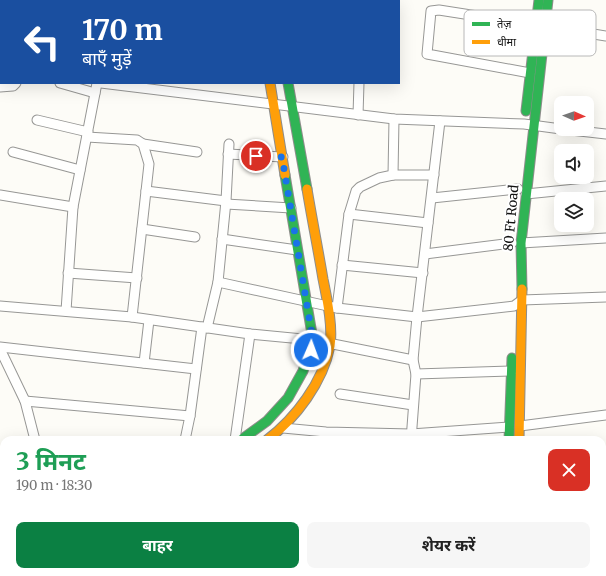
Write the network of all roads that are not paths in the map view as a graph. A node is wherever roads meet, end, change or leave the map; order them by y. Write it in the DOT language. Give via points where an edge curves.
graph roads {
  1 [pos="539,0"];
  2 [pos="548,0"];
  3 [pos="537,10"];
  4 [pos="547,10"];
  5 [pos="464,14"];
  6 [pos="596,34"];
  7 [pos="606,36"];
  8 [pos="532,56"];
  9 [pos="540,56"];
  10 [pos="530,73"];
  11 [pos="15,84"];
  12 [pos="64,84"];
  13 [pos="97,84"];
  14 [pos="109,84"];
  15 [pos="270,84"];
  16 [pos="288,84"];
  17 [pos="360,84"];
  18 [pos="0,87"];
  19 [pos="96,93"];
  20 [pos="274,105"];
  21 [pos="292,107"];
  22 [pos="358,115"];
  23 [pos="394,119"];
  24 [pos="37,120"];
  25 [pos="440,121"];
  26 [pos="529,124"];
  27 [pos="554,128"];
  28 [pos="594,133"];
  29 [pos="606,134"];
  30 [pos="88,135"];
  31 [pos="143,144"];
  32 [pos="229,144"];
  33 [pos="13,152"];
  34 [pos="197,152"];
  35 [pos="228,154"];
  36 [pos="282,157"];
  37 [pos="80,170"];
  38 [pos="393,175"];
  39 [pos="434,175"];
  40 [pos="606,186"];
  41 [pos="146,191"];
  42 [pos="522,191"];
  43 [pos="0,195"];
  44 [pos="432,198"];
  45 [pos="226,202"];
  46 [pos="73,208"];
  47 [pos="291,208"];
  48 [pos="349,214"];
  49 [pos="428,223"];
  50 [pos="142,229"];
  51 [pos="196,237"];
  52 [pos="606,238"];
  53 [pos="222,239"];
  54 [pos="517,243"];
  55 [pos="297,250"];
  56 [pos="425,254"];
  57 [pos="342,265"];
  58 [pos="68,273"];
  59 [pos="423,273"];
  60 [pos="137,278"];
  61 [pos="218,282"];
  62 [pos="606,297"];
  63 [pos="306,300"];
  64 [pos="522,300"];
  65 [pos="0,306"];
  66 [pos="328,306"];
  67 [pos="514,306"];
  68 [pos="337,308"];
  69 [pos="66,311"];
  70 [pos="132,317"];
  71 [pos="417,317"];
  72 [pos="149,320"];
  73 [pos="205,328"];
  74 [pos="250,334"];
  75 [pos="313,340"];
  76 [pos="330,344"];
  77 [pos="0,348"];
  78 [pos="413,360"];
  79 [pos="144,363"];
  80 [pos="196,368"];
  81 [pos="512,371"];
  82 [pos="416,374"];
  83 [pos="340,394"];
  84 [pos="25,401"];
  85 [pos="413,405"];
  86 [pos="190,416"];
  87 [pos="606,416"];
  88 [pos="520,426"];
  89 [pos="509,427"];
  90 [pos="283,428"];
  91 [pos="34,436"];
  92 [pos="186,436"];
  93 [pos="236,436"];
  94 [pos="248,436"];
  95 [pos="272,436"];
  96 [pos="326,436"];
  97 [pos="411,436"];
  98 [pos="421,436"];
  99 [pos="509,436"];
  100 [pos="519,436"];
  1 -- 3 [label="street, 80 Ft Road"];
  2 -- 4 [label="street, 80 Ft Road"];
  5 -- 10 [label="street" via="431,11 427,54"];
  6 -- 7 [label="street"];
  8 -- 10 [label="street, 80 Ft Road"];
  9 -- 26 [label="street, 80 Ft Road"];
  10 -- 26 [label="street, 80 Ft Road"];
  11 -- 18 [label="street"];
  12 -- 19 [label="street"];
  13 -- 19 [label="street"];
  14 -- 20 [label="street"];
  15 -- 20 [label="street"];
  16 -- 21 [label="street"];
  17 -- 22 [label="street"];
  19 -- 30 [label="street"];
  20 -- 21 [label="street"];
  20 -- 36 [label="street"];
  21 -- 22 [label="street"];
  21 -- 66 [label="street"];
  22 -- 23 [label="street"];
  23 -- 25 [label="street"];
  23 -- 38 [label="street"];
  24 -- 30 [label="street"];
  25 -- 26 [label="street"];
  25 -- 39 [label="street"];
  26 -- 27 [label="street"];
  26 -- 42 [label="street, 80 Ft Road"];
  28 -- 29 [label="street"];
  30 -- 31 [label="street" via="137,140"];
  30 -- 37 [label="street"];
  31 -- 34 [label="street"];
  31 -- 41 [label="street" via="149,164"];
  32 -- 35 [label="street"];
  33 -- 37 [label="street"];
  35 -- 36 [label="street"];
  35 -- 45 [label="street"];
  36 -- 47 [label="street"];
  37 -- 46 [label="street"];
  38 -- 39 [label="street"];
  38 -- 48 [label="street" via="360,187 356,191"];
  39 -- 44 [label="street"];
  40 -- 42 [label="street"];
  41 -- 45 [label="street"];
  41 -- 50 [label="street"];
  42 -- 44 [label="street"];
  42 -- 54 [label="street, 80 Ft Road"];
  43 -- 46 [label="street"];
  44 -- 49 [label="street"];
  45 -- 47 [label="street"];
  45 -- 53 [label="street"];
  46 -- 58 [label="street"];
  47 -- 55 [label="street"];
  48 -- 49 [label="street"];
  48 -- 57 [label="street"];
  49 -- 56 [label="street"];
  50 -- 51 [label="street"];
  50 -- 60 [label="street"];
  52 -- 54 [label="street"];
  53 -- 55 [label="street"];
  53 -- 61 [label="street"];
  54 -- 56 [label="street"];
  54 -- 64 [label="street, 80 Ft Road"];
  54 -- 67 [label="street, 80 Ft Road"];
  55 -- 63 [label="street"];
  56 -- 59 [label="street"];
  57 -- 59 [label="street"];
  57 -- 68 [label="street"];
  58 -- 60 [label="street"];
  58 -- 69 [label="street"];
  59 -- 71 [label="street"];
  60 -- 70 [label="street"];
  61 -- 63 [label="street"];
  61 -- 73 [label="street"];
  62 -- 64 [label="street"];
  63 -- 66 [label="street"];
  63 -- 75 [label="street"];
  64 -- 67 [label="street"];
  64 -- 88 [label="street, 80 Ft Road"];
  65 -- 69 [label="street"];
  66 -- 68 [label="street"];
  66 -- 76 [label="street"];
  67 -- 71 [label="street"];
  67 -- 81 [label="street, 80 Ft Road"];
  68 -- 71 [label="street"];
  69 -- 70 [label="street"];
  70 -- 72 [label="street"];
  71 -- 78 [label="street"];
  72 -- 73 [label="street"];
  72 -- 79 [label="street"];
  73 -- 74 [label="street"];
  73 -- 80 [label="street"];
  74 -- 75 [label="street"];
  74 -- 93 [label="street"];
  75 -- 76 [label="street"];
  75 -- 94 [label="street" via="305,369 289,398 262,428"];
  76 -- 78 [label="street"];
  76 -- 90 [label="street" via="324,369 307,397"];
  77 -- 79 [label="street"];
  77 -- 84 [label="street"];
  78 -- 82 [label="street"];
  79 -- 80 [label="street"];
  80 -- 86 [label="street"];
  81 -- 82 [label="street"];
  81 -- 89 [label="street, 80 Ft Road"];
  82 -- 85 [label="street"];
  83 -- 85 [label="street"];
  84 -- 86 [label="street"];
  84 -- 91 [label="street"];
  85 -- 97 [label="street"];
  86 -- 92 [label="street"];
  87 -- 88 [label="street"];
  88 -- 100 [label="street, 80 Ft Road"];
  89 -- 98 [label="street"];
  89 -- 99 [label="street, 80 Ft Road"];
  90 -- 95 [label="street"];
  90 -- 96 [label="street"];
}
